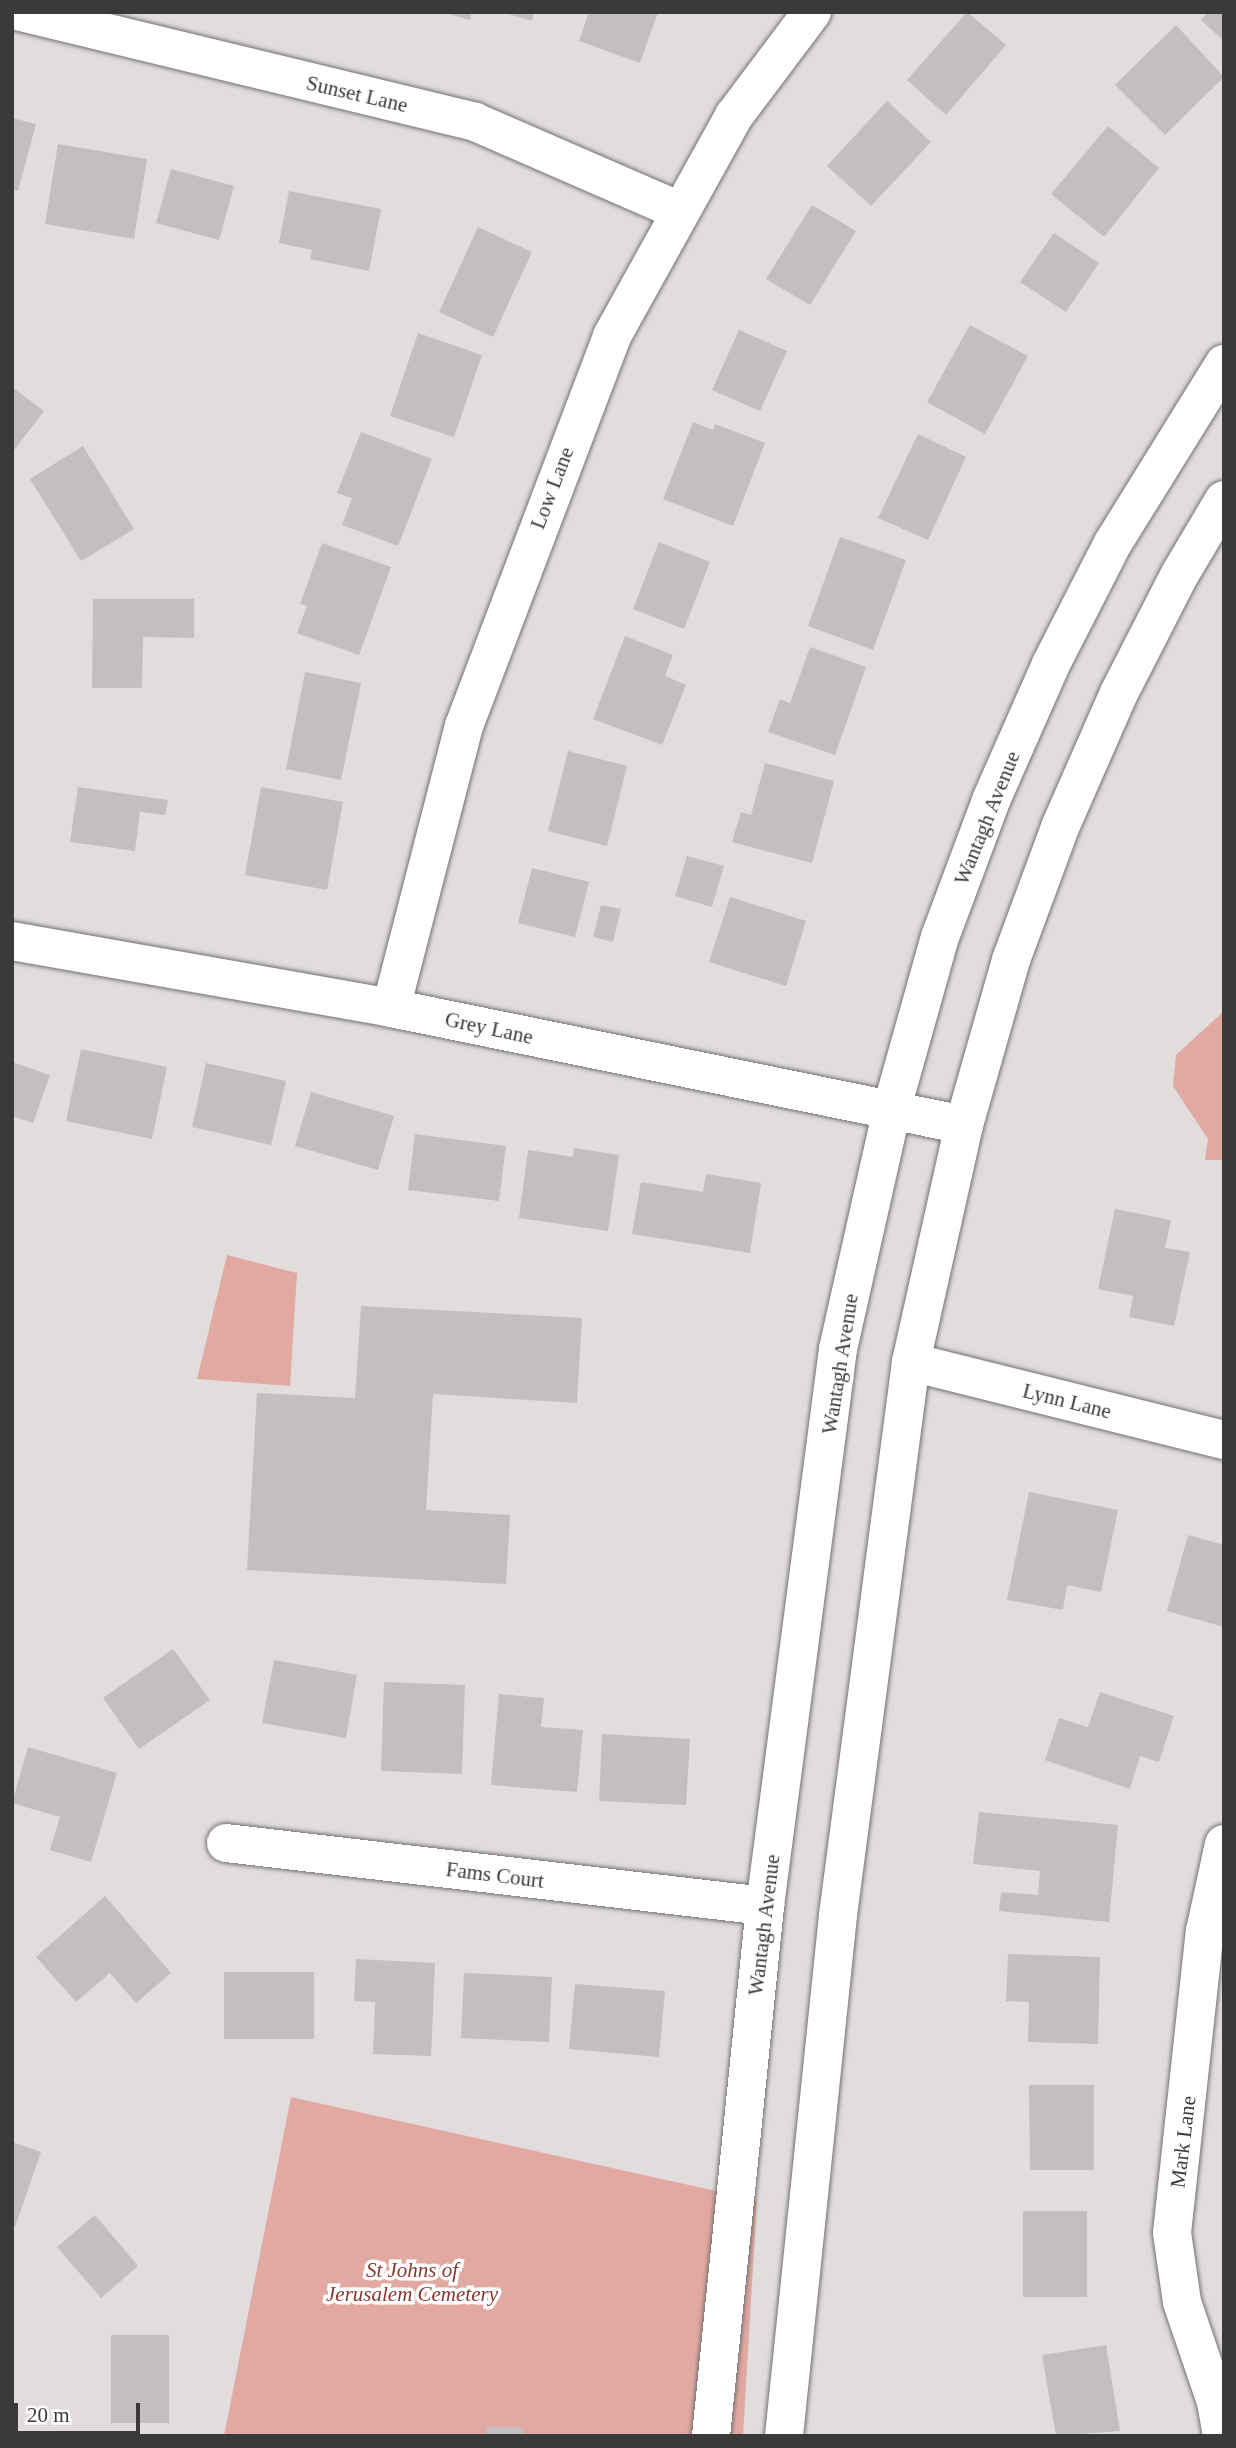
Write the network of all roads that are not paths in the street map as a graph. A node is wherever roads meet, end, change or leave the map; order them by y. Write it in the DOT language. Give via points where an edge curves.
graph roads {
  1 [pos="21,12"];
  2 [pos="812,12"];
  3 [pos="680,211"];
  4 [pos="1224,364"];
  5 [pos="1224,500"];
  6 [pos="12,941"];
  7 [pos="391,1008"];
  8 [pos="891,1110"];
  9 [pos="964,1125"];
  10 [pos="911,1362"];
  11 [pos="1224,1440"];
  12 [pos="226,1843"];
  13 [pos="1224,1844"];
  14 [pos="765,1906"];
  15 [pos="1209,2051"];
  16 [pos="719,2435"];
  17 [pos="784,2436"];
  18 [pos="1222,2436"];
  1 -- 3 [label="street, Sunset Lane" via="475,122"];
  2 -- 3 [label="street, Low Lane" via="734,116"];
  3 -- 7 [label="street, Low Lane" via="612,336 489,650 464,726"];
  4 -- 8 [label="street, Wantagh Avenue" via="1113,544 1051,664 992,799 940,937"];
  5 -- 9 [label="street" via="1125,681 1061,825 1010,960"];
  6 -- 7 [label="street, Grey Lane"];
  7 -- 8 [label="street, Grey Lane"];
  8 -- 9 [label="street, Grey Lane"];
  8 -- 14 [label="street, Wantagh Avenue" via="838,1349"];
  9 -- 10 [label="street"];
  10 -- 11 [label="street, Lynn Lane"];
  10 -- 17 [label="street" via="838,1915"];
  12 -- 14 [label="street, Fams Court"];
  13 -- 15 [label="street, Mark Lane" via="1205,1931"];
  14 -- 16 [label="street, Wantagh Avenue"];
  15 -- 18 [label="street, Mark Lane" via="1172,2233 1182,2302 1216,2402"];
}
